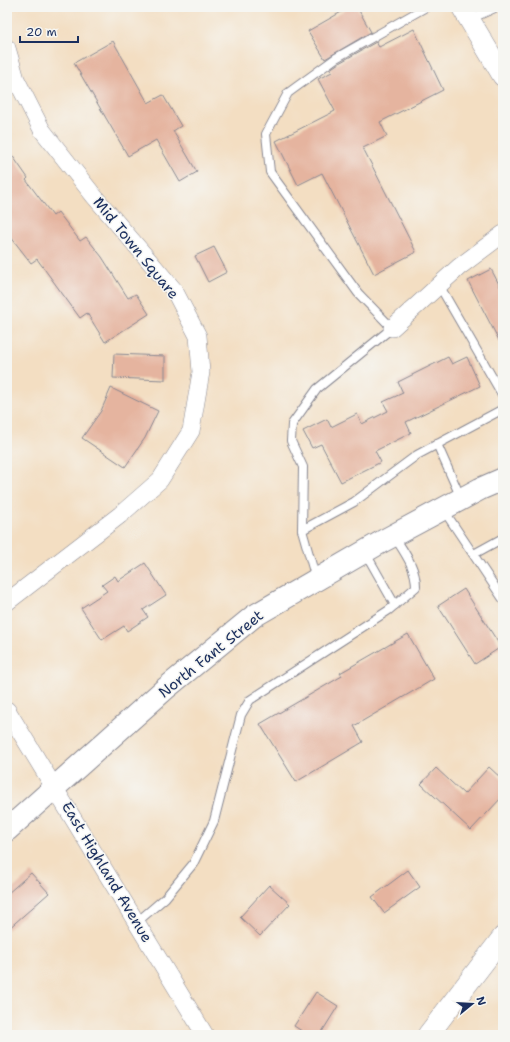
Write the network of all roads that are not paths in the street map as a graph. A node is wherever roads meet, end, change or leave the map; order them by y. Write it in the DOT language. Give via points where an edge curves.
graph roads {
  1 [pos="426,7"];
  2 [pos="497,7"];
  3 [pos="466,13"];
  4 [pos="7,48"];
  5 [pos="503,76"];
  6 [pos="503,234"];
  7 [pos="439,285"];
  8 [pos="392,328"];
  9 [pos="503,396"];
  10 [pos="503,409"];
  11 [pos="437,444"];
  12 [pos="503,480"];
  13 [pos="462,499"];
  14 [pos="443,509"];
  15 [pos="302,530"];
  16 [pos="394,535"];
  17 [pos="503,538"];
  18 [pos="365,552"];
  19 [pos="474,554"];
  20 [pos="316,580"];
  21 [pos="503,598"];
  22 [pos="7,602"];
  23 [pos="395,605"];
  24 [pos="7,710"];
  25 [pos="55,787"];
  26 [pos="7,830"];
  27 [pos="137,922"];
  28 [pos="503,937"];
  29 [pos="205,1035"];
  30 [pos="428,1035"];
  1 -- 8 [label="lane" via="336,58 288,93 266,134 270,172 358,293"];
  2 -- 3 [label="lane"];
  3 -- 5 [label="street"];
  4 -- 22 [label="street, Mid Town Square" via="16,79 42,130 174,290 198,336 201,372 191,431 160,480 120,515"];
  6 -- 7 [label="street"];
  7 -- 8 [label="street"];
  7 -- 9 [label="lane"];
  8 -- 15 [label="lane" via="317,389 292,424 291,441 303,467"];
  10 -- 11 [label="lane"];
  11 -- 13 [label="lane"];
  11 -- 15 [label="lane" via="417,455 354,502"];
  12 -- 13 [label="main road, North Fant Street"];
  13 -- 14 [label="main road, North Fant Street"];
  14 -- 16 [label="main road, North Fant Street"];
  14 -- 19 [label="lane"];
  15 -- 20 [label="lane"];
  16 -- 18 [label="main road, North Fant Street"];
  16 -- 23 [label="lane" via="416,576 416,587"];
  17 -- 19 [label="lane"];
  18 -- 20 [label="main road, North Fant Street"];
  18 -- 23 [label="lane"];
  19 -- 21 [label="lane"];
  20 -- 25 [label="main road, North Fant Street" via="254,616 165,689"];
  23 -- 27 [label="lane" via="250,700 241,715 214,821 193,864 165,898"];
  24 -- 25 [label="street, East Highland Avenue"];
  25 -- 26 [label="main road, North Fant Street"];
  25 -- 27 [label="street, East Highland Avenue"];
  27 -- 29 [label="street, East Highland Avenue"];
  28 -- 30 [label="street"];
}
